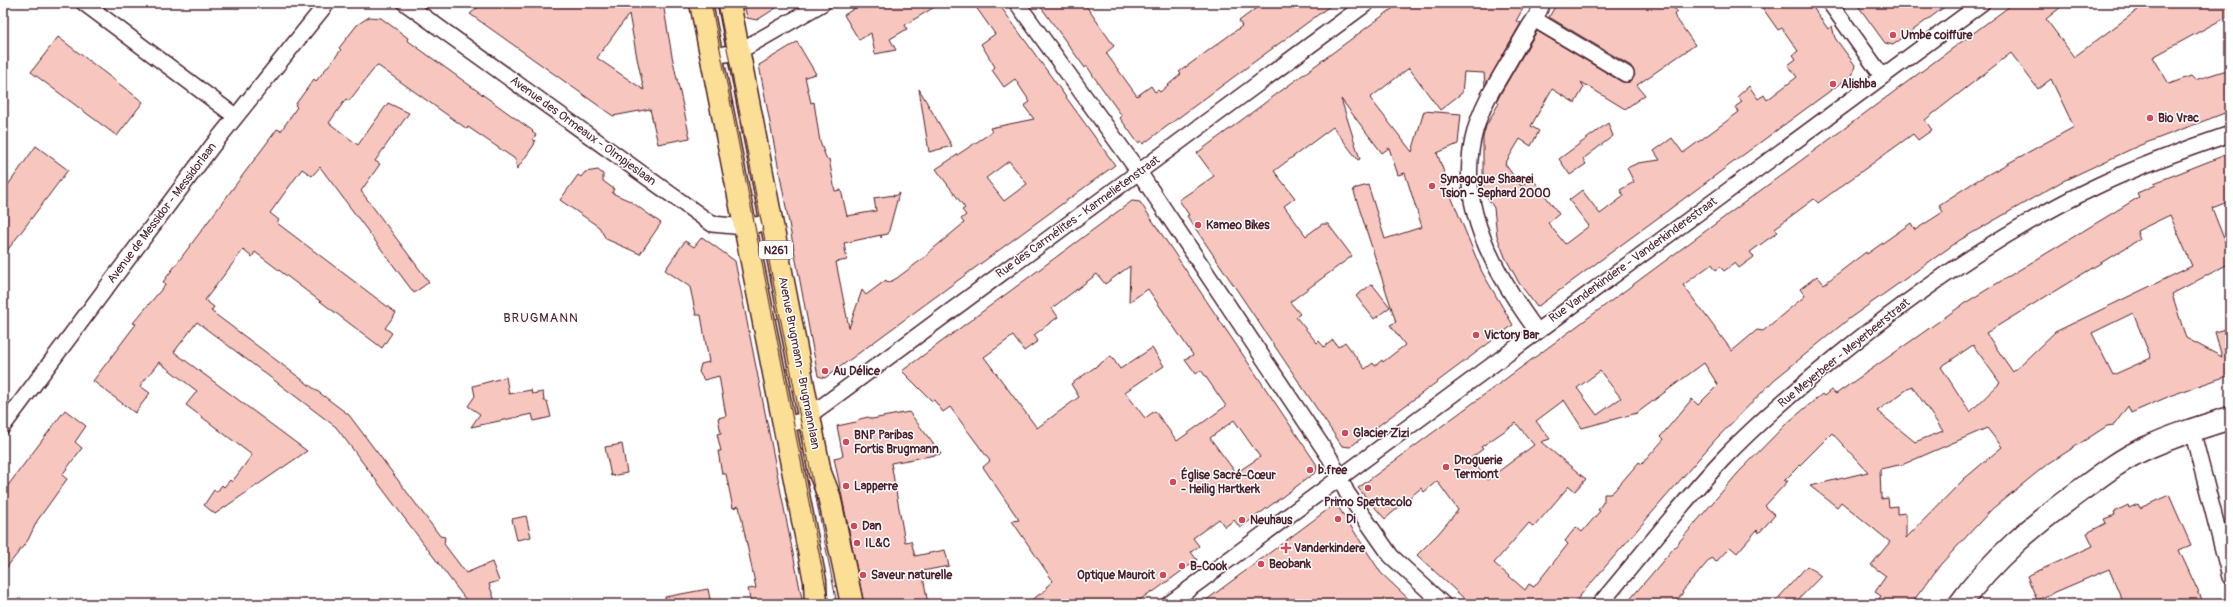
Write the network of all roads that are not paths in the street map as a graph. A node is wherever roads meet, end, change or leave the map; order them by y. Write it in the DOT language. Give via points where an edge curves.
graph roads {
  1 [pos="84,3"];
  2 [pos="327,3"];
  3 [pos="405,3"];
  4 [pos="701,3"];
  5 [pos="729,3"];
  6 [pos="823,3"];
  7 [pos="1017,3"];
  8 [pos="1367,3"];
  9 [pos="1542,3"];
  10 [pos="1830,3"];
  11 [pos="1982,3"];
  12 [pos="1534,19"];
  13 [pos="738,52"];
  14 [pos="712,56"];
  15 [pos="1626,74"];
  16 [pos="1882,76"];
  17 [pos="235,116"];
  18 [pos="2230,134"];
  19 [pos="1139,172"];
  20 [pos="770,222"];
  21 [pos="745,227"];
  22 [pos="1537,331"];
  23 [pos="810,414"];
  24 [pos="2230,418"];
  25 [pos="785,425"];
  26 [pos="3,426"];
  27 [pos="2192,430"];
  28 [pos="1339,478"];
  29 [pos="2230,577"];
  30 [pos="816,604"];
  31 [pos="852,604"];
  32 [pos="1169,604"];
  33 [pos="1443,604"];
  34 [pos="1600,604"];
  35 [pos="1960,604"];
  1 -- 17 [label="street"];
  2 -- 17 [label="street, Avenue de Messidor - Messidorlaan"];
  3 -- 21 [label="street, Avenue des Ormeaux - Olmpjeslaan" via="712,224"];
  4 -- 14 [label="main road, N261"];
  5 -- 13 [label="main road, Avenue Brugmann - Brugmannlaan / N261"];
  6 -- 13 [label="street"];
  7 -- 19 [label="street"];
  8 -- 19 [label="street, Rue des Carmélites - Karmelietenstraat"];
  9 -- 12 [label="street"];
  10 -- 16 [label="street"];
  11 -- 16 [label="street, Rue Vanderkindere - Vanderkinderestraat"];
  12 -- 15 [label="street"];
  12 -- 22 [label="street" via="1490,93 1474,128 1468,181 1476,223 1486,249"];
  13 -- 14 [label="street"];
  13 -- 20 [label="main road, Avenue Brugmann - Brugmannlaan / N261"];
  14 -- 21 [label="main road, N261"];
  16 -- 22 [label="street, Rue Vanderkindere - Vanderkinderestraat"];
  17 -- 26 [label="street, Avenue de Messidor - Messidorlaan"];
  18 -- 34 [label="street, Rue Meyerbeer - Meyerbeerstraat" via="2108,181 2050,210 1970,259 1888,315 1787,397 1752,430 1722,461"];
  19 -- 23 [label="street, Rue des Carmélites - Karmelietenstraat"];
  19 -- 28 [label="street" via="1330,458"];
  20 -- 21 [label="street, Avenue des Ormeaux - Olmpjeslaan"];
  20 -- 23 [label="main road, Avenue Brugmann - Brugmannlaan / N261"];
  21 -- 25 [label="main road, N261"];
  22 -- 28 [label="street, Rue Vanderkindere - Vanderkinderestraat"];
  23 -- 25 [label="street, Rue des Carmélites - Karmelietenstraat" via="801,421"];
  23 -- 31 [label="main road, Avenue Brugmann - Brugmannlaan / N261" via="820,473 829,496"];
  24 -- 27 [label="street"];
  25 -- 30 [label="main road, N261" via="815,581"];
  27 -- 29 [label="street"];
  27 -- 35 [label="street" via="2143,449 2101,475 2054,510 2006,551"];
  28 -- 32 [label="street, Rue Vanderkindere - Vanderkinderestraat"];
  28 -- 33 [label="street" via="1391,556"];
}
